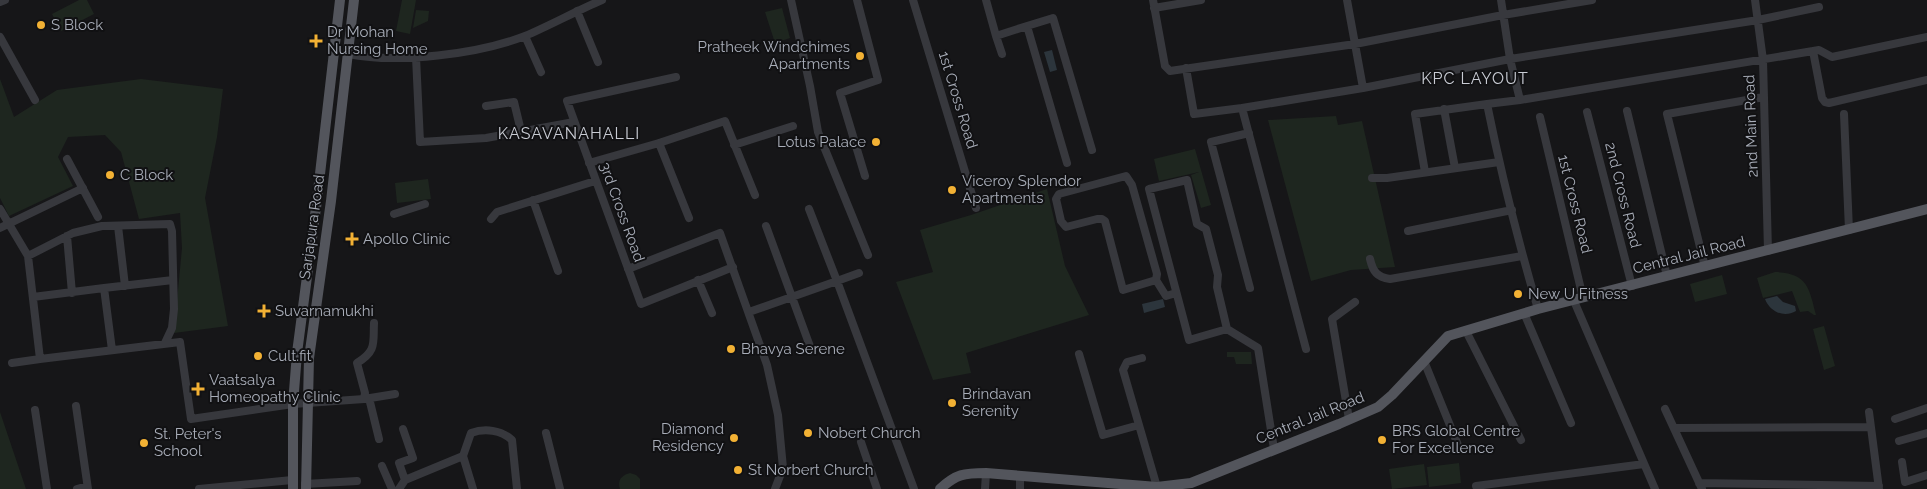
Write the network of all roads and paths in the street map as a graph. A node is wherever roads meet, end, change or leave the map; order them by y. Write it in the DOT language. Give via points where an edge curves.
graph roads {
  1 [pos="5,0"];
  2 [pos="340,0"];
  3 [pos="354,0"];
  4 [pos="602,0"];
  5 [pos="791,0"];
  6 [pos="857,0"];
  7 [pos="913,0"];
  8 [pos="986,0"];
  9 [pos="1201,0"];
  10 [pos="1347,0"];
  11 [pos="1501,0"];
  12 [pos="1592,0"];
  13 [pos="1755,0"];
  14 [pos="0,2"];
  15 [pos="1153,4"];
  16 [pos="1818,7"];
  17 [pos="577,11"];
  18 [pos="1503,15"];
  19 [pos="1758,20"];
  20 [pos="1027,26"];
  21 [pos="525,36"];
  22 [pos="996,36"];
  23 [pos="0,37"];
  24 [pos="1927,37"];
  25 [pos="1355,44"];
  26 [pos="1813,51"];
  27 [pos="348,54"];
  28 [pos="1002,54"];
  29 [pos="416,57"];
  30 [pos="1510,59"];
  31 [pos="1763,60"];
  32 [pos="598,62"];
  33 [pos="1186,68"];
  34 [pos="541,72"];
  35 [pos="676,77"];
  36 [pos="1927,80"];
  37 [pos="1363,88"];
  38 [pos="1764,98"];
  39 [pos="35,100"];
  40 [pos="1520,100"];
  41 [pos="1487,104"];
  42 [pos="486,106"];
  43 [pos="1242,108"];
  44 [pos="1444,109"];
  45 [pos="1627,111"];
  46 [pos="1587,112"];
  47 [pos="1844,114"];
  48 [pos="1540,117"];
  49 [pos="574,122"];
  50 [pos="793,126"];
  51 [pos="521,131"];
  52 [pos="1249,133"];
  53 [pos="659,143"];
  54 [pos="734,145"];
  55 [pos="1092,150"];
  56 [pos="67,159"];
  57 [pos="588,162"];
  58 [pos="1499,162"];
  59 [pos="1067,163"];
  60 [pos="1455,168"];
  61 [pos="1425,172"];
  62 [pos="865,176"];
  63 [pos="1372,178"];
  64 [pos="595,181"];
  65 [pos="83,188"];
  66 [pos="755,195"];
  67 [pos="317,200"];
  68 [pos="533,200"];
  69 [pos="331,201"];
  70 [pos="425,204"];
  71 [pos="976,208"];
  72 [pos="0,209"];
  73 [pos="809,209"];
  74 [pos="1927,209"];
  75 [pos="1512,210"];
  76 [pos="394,214"];
  77 [pos="98,218"];
  78 [pos="689,218"];
  79 [pos="491,219"];
  80 [pos="8,224"];
  81 [pos="118,226"];
  82 [pos="766,226"];
  83 [pos="0,228"];
  84 [pos="1849,230"];
  85 [pos="1408,231"];
  86 [pos="67,236"];
  87 [pos="1768,251"];
  88 [pos="868,255"];
  89 [pos="28,256"];
  90 [pos="1522,256"];
  91 [pos="1370,259"];
  92 [pos="733,266"];
  93 [pos="1705,267"];
  94 [pos="628,269"];
  95 [pos="558,271"];
  96 [pos="859,274"];
  97 [pos="1667,276"];
  98 [pos="173,280"];
  99 [pos="698,280"];
  100 [pos="1156,280"];
  101 [pos="837,281"];
  102 [pos="124,286"];
  103 [pos="1632,286"];
  104 [pos="104,288"];
  105 [pos="1250,288"];
  106 [pos="72,293"];
  107 [pos="1176,293"];
  108 [pos="33,297"];
  109 [pos="792,298"];
  110 [pos="1579,300"];
  111 [pos="1355,302"];
  112 [pos="1538,309"];
  113 [pos="749,312"];
  114 [pos="712,313"];
  115 [pos="1524,313"];
  116 [pos="374,323"];
  117 [pos="1228,329"];
  118 [pos="1466,331"];
  119 [pos="165,344"];
  120 [pos="1306,349"];
  121 [pos="112,350"];
  122 [pos="810,350"];
  123 [pos="1079,354"];
  124 [pos="1142,358"];
  125 [pos="40,360"];
  126 [pos="1424,361"];
  127 [pos="12,363"];
  128 [pos="395,394"];
  129 [pos="367,399"];
  130 [pos="307,403"];
  131 [pos="293,404"];
  132 [pos="76,406"];
  133 [pos="1927,408"];
  134 [pos="35,410"];
  135 [pos="1665,410"];
  136 [pos="1869,412"];
  137 [pos="1895,418"];
  138 [pos="1349,420"];
  139 [pos="1571,423"];
  140 [pos="1139,425"];
  141 [pos="1871,427"];
  142 [pos="1674,428"];
  143 [pos="403,429"];
  144 [pos="546,433"];
  145 [pos="1927,433"];
  146 [pos="379,439"];
  147 [pos="1521,440"];
  148 [pos="860,442"];
  149 [pos="1899,442"];
  150 [pos="1274,449"];
  151 [pos="1460,450"];
  152 [pos="463,456"];
  153 [pos="1902,462"];
  154 [pos="1644,464"];
  155 [pos="382,466"];
  156 [pos="986,473"];
  157 [pos="1927,475"];
  158 [pos="1020,476"];
  159 [pos="405,480"];
  160 [pos="357,481"];
  161 [pos="951,484"];
  162 [pos="1067,484"];
  163 [pos="292,485"];
  164 [pos="306,486"];
  165 [pos="1476,486"];
  166 [pos="1701,486"];
  167 [pos="87,487"];
  168 [pos="1105,487"];
  169 [pos="1157,487"];
  170 [pos="1879,487"];
  171 [pos="47,489"];
  172 [pos="77,489"];
  173 [pos="199,489"];
  174 [pos="392,489"];
  175 [pos="399,489"];
  176 [pos="473,489"];
  177 [pos="517,489"];
  178 [pos="560,489"];
  179 [pos="775,489"];
  180 [pos="877,489"];
  181 [pos="914,489"];
  182 [pos="940,489"];
  183 [pos="985,489"];
  184 [pos="1020,489"];
  185 [pos="1655,489"];
  1 -- 14 [label="street"];
  2 -- 67 [label="main road, Sarjapura Road"];
  3 -- 27 [label="main road, Sarjapura Road"];
  4 -- 17 [label="street"];
  5 -- 88 [label="street" via="818,132"];
  6 -- 62 [label="street" via="878,80 840,93"];
  7 -- 71 [label="street, 1st Cross Road"];
  8 -- 22 [label="street"];
  9 -- 15 [label="street"];
  10 -- 25 [label="street"];
  11 -- 18 [label="street"];
  12 -- 18 [label="street"];
  13 -- 19 [label="street, 2nd Main Road"];
  15 -- 33 [label="street" via="1165,66 1170,71"];
  16 -- 19 [label="street"];
  17 -- 21 [label="street"];
  17 -- 32 [label="street"];
  18 -- 25 [label="street"];
  18 -- 30 [label="street"];
  19 -- 30 [label="street"];
  19 -- 31 [label="street, 2nd Main Road"];
  20 -- 22 [label="street"];
  20 -- 55 [label="street" via="1054,18"];
  20 -- 59 [label="street"];
  21 -- 29 [label="street" via="500,44"];
  21 -- 34 [label="street"];
  22 -- 28 [label="street"];
  23 -- 39 [label="street"];
  24 -- 26 [label="street" via="1832,57 1819,50"];
  25 -- 33 [label="street"];
  25 -- 37 [label="street"];
  26 -- 31 [label="street"];
  26 -- 36 [label="street" via="1825,102"];
  27 -- 29 [label="street" via="381,59"];
  27 -- 69 [label="main road, Sarjapura Road"];
  29 -- 51 [label="street" via="420,142 486,138"];
  30 -- 37 [label="street"];
  30 -- 40 [label="street"];
  31 -- 38 [label="street, 2nd Main Road"];
  31 -- 40 [label="street"];
  33 -- 43 [label="street" via="1194,114"];
  35 -- 49 [label="street, 3rd Cross Road" via="567,100"];
  37 -- 43 [label="street"];
  38 -- 87 [label="street, 2nd Main Road"];
  38 -- 93 [label="street" via="1667,114"];
  40 -- 41 [label="street"];
  41 -- 44 [label="street"];
  41 -- 58 [label="street"];
  42 -- 51 [label="street" via="514,102"];
  43 -- 52 [label="street"];
  44 -- 60 [label="street"];
  44 -- 61 [label="street" via="1414,114"];
  45 -- 97 [label="street"];
  46 -- 103 [label="street, 2nd Cross Road"];
  47 -- 84 [label="street"];
  48 -- 110 [label="street, 1st Cross Road"];
  49 -- 51 [label="street"];
  49 -- 57 [label="street, 3rd Cross Road"];
  50 -- 54 [label="street"];
  52 -- 105 [label="street" via="1211,142"];
  52 -- 120 [label="street"];
  53 -- 54 [label="street" via="725,122"];
  53 -- 57 [label="street"];
  53 -- 78 [label="street"];
  54 -- 66 [label="street"];
  56 -- 65 [label="street"];
  57 -- 64 [label="street, 3rd Cross Road"];
  58 -- 60 [label="street"];
  58 -- 75 [label="street"];
  60 -- 61 [label="street"];
  61 -- 63 [label="street"];
  64 -- 68 [label="street"];
  64 -- 94 [label="street, 3rd Cross Road"];
  65 -- 77 [label="street"];
  65 -- 80 [label="street"];
  67 -- 69 [label="main road"];
  67 -- 131 [label="main road, Sarjapura Road" via="300,321"];
  68 -- 79 [label="street" via="497,212"];
  68 -- 95 [label="street"];
  69 -- 130 [label="main road, Sarjapura Road" via="313,322"];
  70 -- 76 [label="street"];
  72 -- 80 [label="street"];
  73 -- 101 [label="street"];
  74 -- 84 [label="main road, Central Jail Road"];
  75 -- 85 [label="street"];
  75 -- 90 [label="street"];
  80 -- 83 [label="street"];
  80 -- 89 [label="street"];
  81 -- 86 [label="street" via="102,226"];
  81 -- 98 [label="street" via="170,224"];
  81 -- 102 [label="street"];
  82 -- 109 [label="street"];
  84 -- 87 [label="main road, Central Jail Road"];
  86 -- 89 [label="street"];
  86 -- 106 [label="street"];
  87 -- 93 [label="main road, Central Jail Road"];
  89 -- 108 [label="street"];
  90 -- 91 [label="street" via="1390,279 1380,277 1373,270"];
  90 -- 112 [label="street"];
  92 -- 94 [label="street" via="720,233"];
  92 -- 99 [label="street"];
  92 -- 113 [label="street"];
  93 -- 97 [label="main road, Central Jail Road"];
  94 -- 99 [label="street, 3rd Cross Road" via="641,304"];
  96 -- 101 [label="street"];
  97 -- 103 [label="main road, Central Jail Road"];
  98 -- 102 [label="street"];
  98 -- 119 [label="street" via="172,328"];
  99 -- 114 [label="street"];
  100 -- 100 [label="street" via="1123,290 1104,221 1102,218 1066,227 1061,221 1056,199 1059,194 1126,176 1132,184"];
  100 -- 107 [label="street" via="1166,296"];
  101 -- 109 [label="street"];
  101 -- 181 [label="street"];
  102 -- 104 [label="street"];
  103 -- 110 [label="main road, Central Jail Road"];
  104 -- 106 [label="street"];
  104 -- 121 [label="street"];
  106 -- 108 [label="street"];
  107 -- 117 [label="street" via="1189,340"];
  107 -- 117 [label="street" via="1149,189 1187,180 1197,224 1206,229"];
  108 -- 125 [label="street"];
  109 -- 113 [label="street"];
  109 -- 122 [label="street"];
  110 -- 112 [label="main road, Central Jail Road"];
  110 -- 154 [label="street, 1st Cross Road"];
  111 -- 138 [label="street" via="1332,319"];
  112 -- 115 [label="main road, Central Jail Road"];
  113 -- 179 [label="street" via="767,365 778,415 783,468"];
  115 -- 118 [label="main road, Central Jail Road"];
  115 -- 139 [label="street"];
  116 -- 129 [label="street" via="373,348 357,363"];
  117 -- 150 [label="street" via="1258,348"];
  118 -- 126 [label="main road, Central Jail Road" via="1448,336"];
  118 -- 147 [label="street"];
  119 -- 121 [label="street"];
  119 -- 131 [label="street" via="180,342 191,419"];
  121 -- 125 [label="street"];
  123 -- 140 [label="street" via="1103,435"];
  124 -- 140 [label="street" via="1127,362 1124,370"];
  125 -- 127 [label="street"];
  126 -- 138 [label="main road, Central Jail Road" via="1378,407"];
  126 -- 151 [label="street"];
  128 -- 129 [label="street"];
  129 -- 130 [label="street"];
  129 -- 146 [label="street"];
  130 -- 131 [label="street"];
  130 -- 164 [label="main road, Sarjapura Road"];
  131 -- 163 [label="main road, Sarjapura Road"];
  132 -- 167 [label="street"];
  133 -- 137 [label="street"];
  134 -- 171 [label="street"];
  135 -- 142 [label="street"];
  136 -- 141 [label="street"];
  138 -- 150 [label="main road, Central Jail Road"];
  140 -- 169 [label="street"];
  141 -- 142 [label="street"];
  141 -- 170 [label="street"];
  142 -- 166 [label="street"];
  143 -- 159 [label="street" via="413,458 399,463"];
  144 -- 178 [label="street"];
  145 -- 149 [label="street"];
  148 -- 180 [label="street"];
  150 -- 169 [label="main road, Central Jail Road" via="1191,482"];
  152 -- 159 [label="street"];
  152 -- 176 [label="street"];
  152 -- 177 [label="street" via="471,433 479,430 504,433 512,440"];
  153 -- 157 [label="street" via="1906,482"];
  154 -- 165 [label="street"];
  154 -- 185 [label="street, 1st Cross Road"];
  155 -- 174 [label="street"];
  156 -- 158 [label="main road, Central Jail Road"];
  156 -- 161 [label="main road, Central Jail Road" via="965,473"];
  156 -- 183 [label="street"];
  158 -- 162 [label="main road, Central Jail Road"];
  158 -- 184 [label="street"];
  159 -- 175 [label="street"];
  160 -- 164 [label="street"];
  161 -- 182 [label="main road, Central Jail Road"];
  162 -- 168 [label="main road, Central Jail Road"];
  163 -- 173 [label="street"];
  166 -- 170 [label="street"];
  167 -- 172 [label="street"];
  168 -- 169 [label="main road, Central Jail Road"];
}
